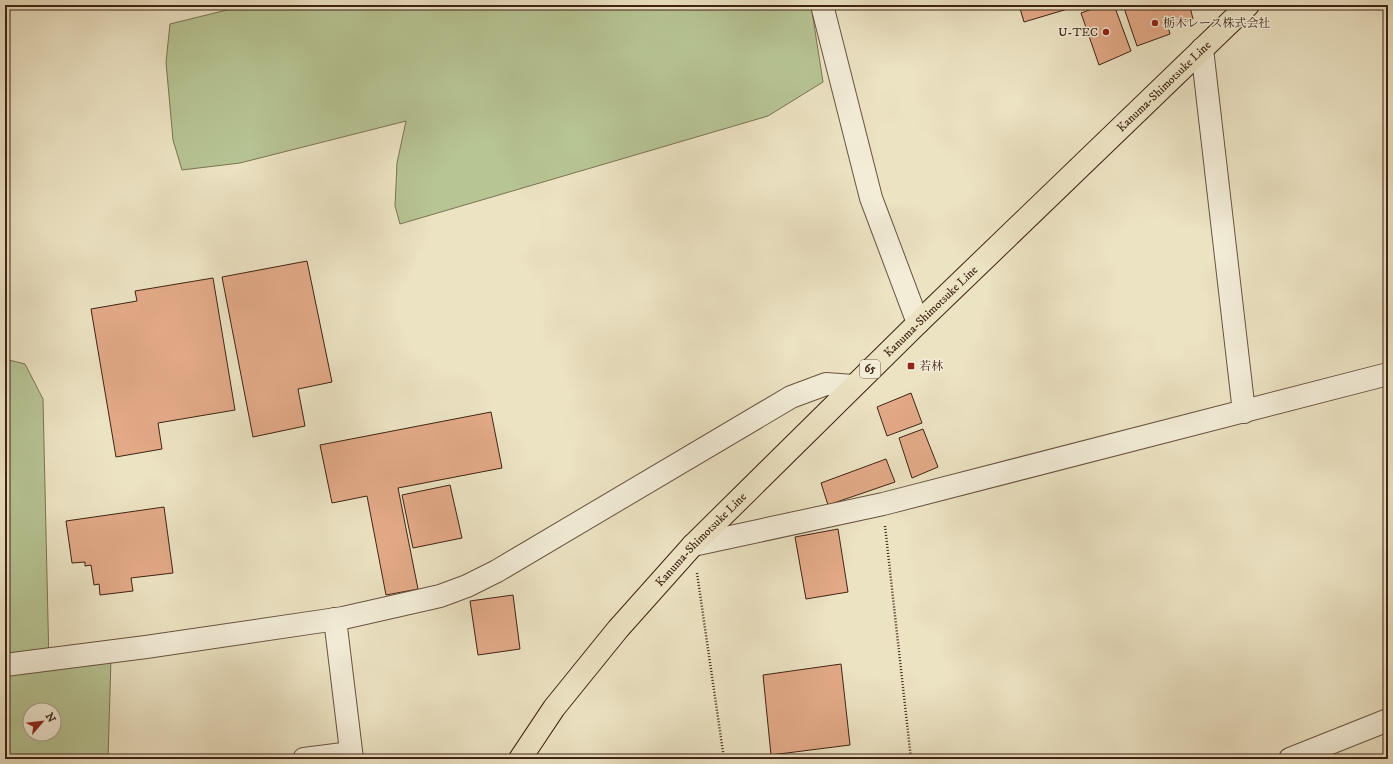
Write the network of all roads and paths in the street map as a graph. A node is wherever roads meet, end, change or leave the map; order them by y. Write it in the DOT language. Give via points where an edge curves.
graph roads {
  1 [pos="822,5"];
  2 [pos="1248,5"];
  3 [pos="1202,49"];
  4 [pos="918,322"];
  5 [pos="1388,374"];
  6 [pos="853,386"];
  7 [pos="1244,412"];
  8 [pos="883,504"];
  9 [pos="694,545"];
  10 [pos="334,619"];
  11 [pos="5,665"];
  12 [pos="1388,720"];
  13 [pos="352,756"];
  14 [pos="304,759"];
  15 [pos="520,759"];
  16 [pos="724,759"];
  17 [pos="911,759"];
  18 [pos="1290,759"];
  1 -- 4 [label="street" via="871,198"];
  2 -- 3 [label="main road, Kanuma-Shimotsuke Line / 65"];
  3 -- 4 [label="main road, Kanuma-Shimotsuke Line / 65"];
  3 -- 7 [label="street"];
  4 -- 6 [label="main road, Kanuma-Shimotsuke Line / 65"];
  5 -- 7 [label="street"];
  6 -- 9 [label="main road, Kanuma-Shimotsuke Line / 65"];
  6 -- 10 [label="street" via="826,384 791,397 467,586 416,602"];
  7 -- 8 [label="street"];
  8 -- 9 [label="street"];
  8 -- 17 [label="path"];
  9 -- 15 [label="main road, Kanuma-Shimotsuke Line / 65" via="613,635 554,708"];
  9 -- 16 [label="path"];
  10 -- 11 [label="street"];
  10 -- 13 [label="street"];
  12 -- 18 [label="street"];
  13 -- 14 [label="street"];
}
